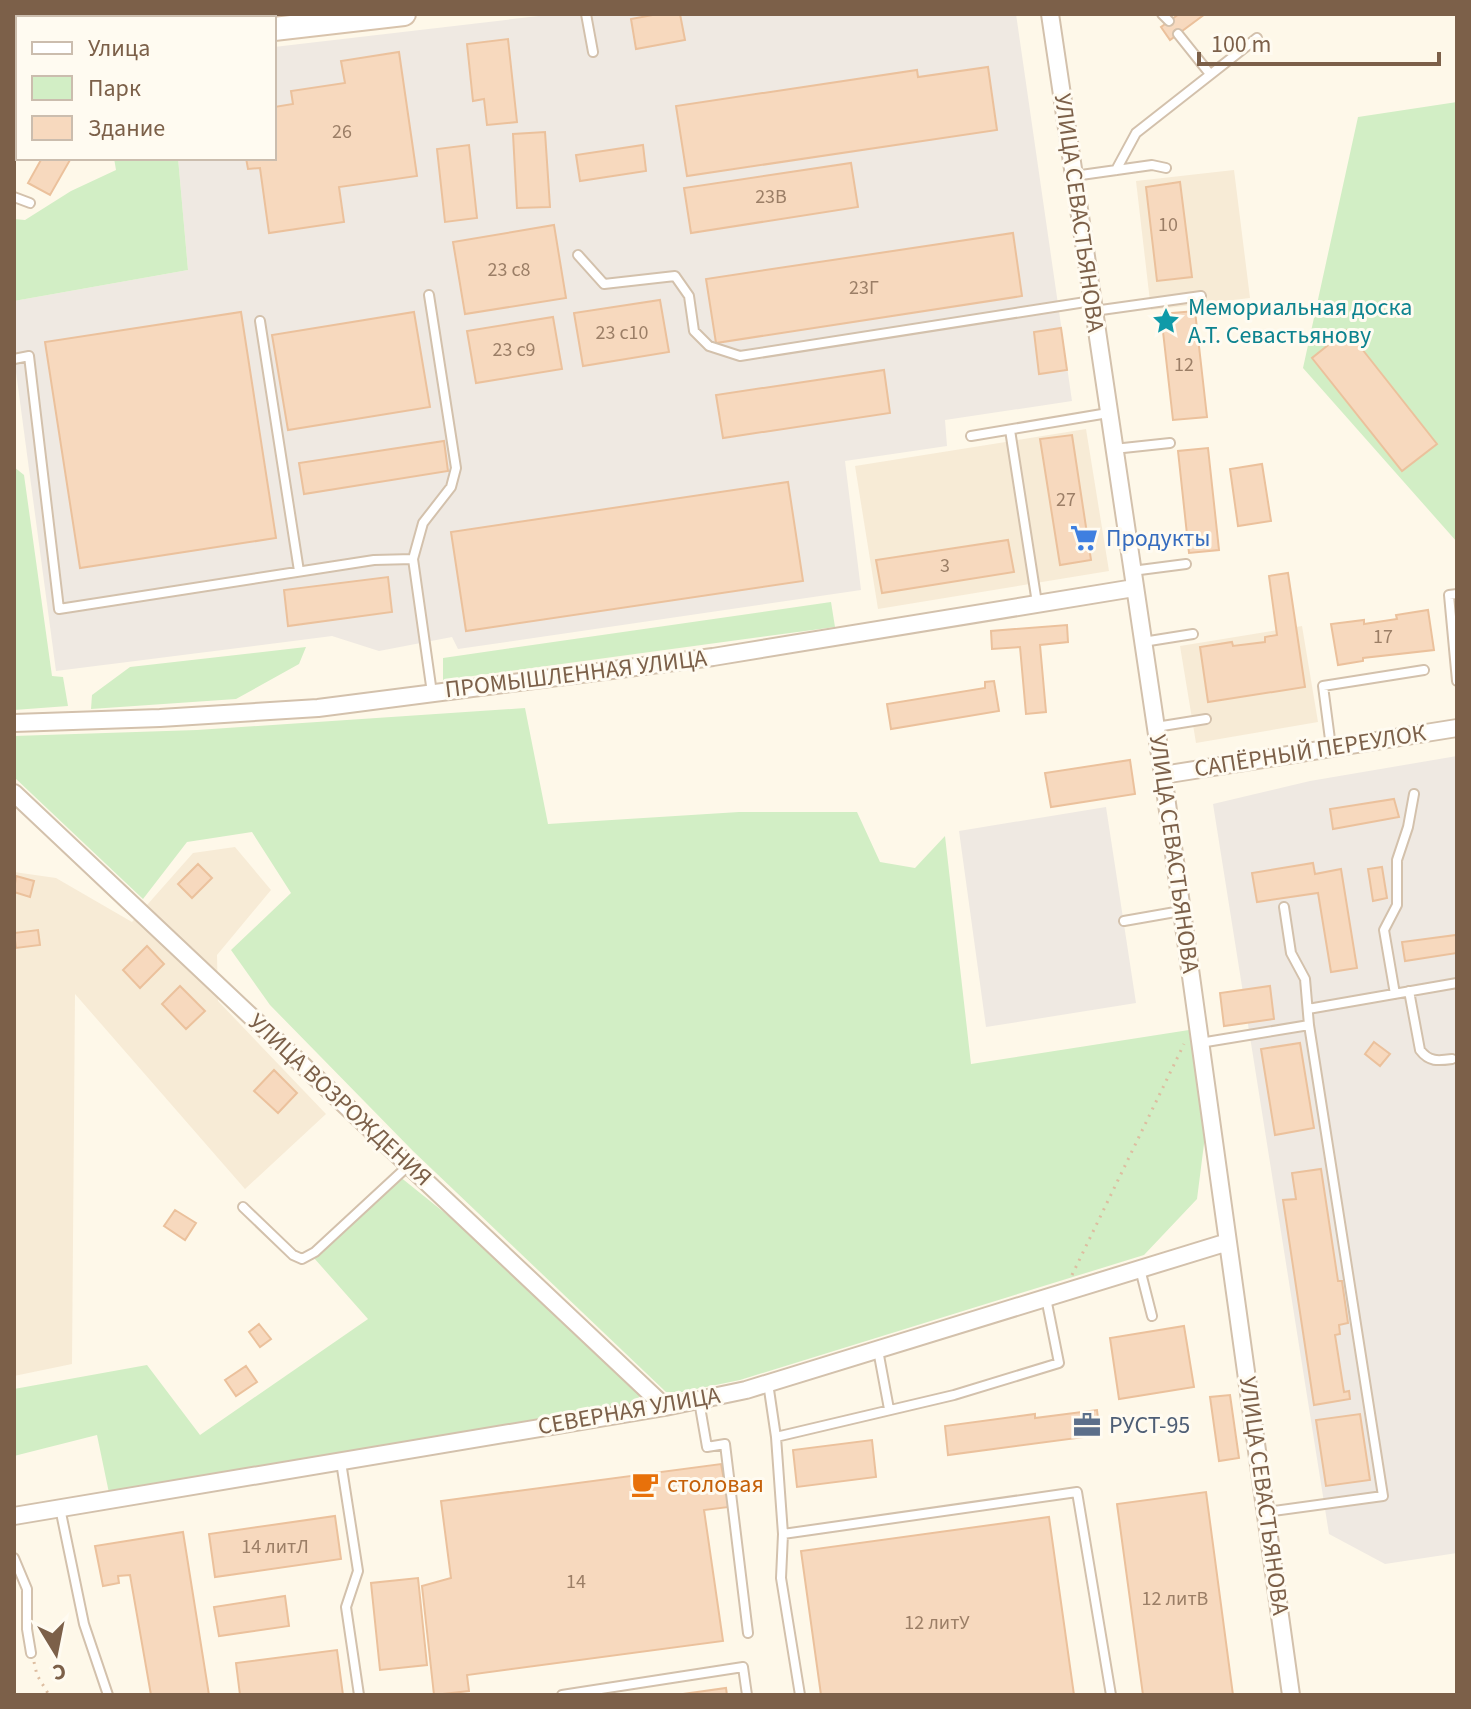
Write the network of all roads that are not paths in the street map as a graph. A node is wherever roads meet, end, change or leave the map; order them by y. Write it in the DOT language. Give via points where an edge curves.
graph roads {
  1 [pos="404,14"];
  2 [pos="586,14"];
  3 [pos="1050,14"];
  4 [pos="342,18"];
  5 [pos="276,29"];
  6 [pos="1178,34"];
  7 [pos="1257,38"];
  8 [pos="593,52"];
  9 [pos="1210,74"];
  10 [pos="1166,168"];
  11 [pos="1116,170"];
  12 [pos="1074,176"];
  13 [pos="14,197"];
  14 [pos="30,203"];
  15 [pos="578,255"];
  16 [pos="429,295"];
  17 [pos="1201,296"];
  18 [pos="1093,306"];
  19 [pos="260,321"];
  20 [pos="14,359"];
  21 [pos="1108,413"];
  22 [pos="1010,430"];
  23 [pos="971,436"];
  24 [pos="1170,443"];
  25 [pos="1114,449"];
  26 [pos="413,559"];
  27 [pos="1186,564"];
  28 [pos="299,571"];
  29 [pos="1133,580"];
  30 [pos="1457,594"];
  31 [pos="1037,603"];
  32 [pos="1193,634"];
  33 [pos="1142,642"];
  34 [pos="1424,670"];
  35 [pos="1457,673"];
  36 [pos="1457,681"];
  37 [pos="432,693"];
  38 [pos="1206,719"];
  39 [pos="14,723"];
  40 [pos="1156,727"];
  41 [pos="1457,728"];
  42 [pos="1331,748"];
  43 [pos="1163,775"];
  44 [pos="14,793"];
  45 [pos="1414,794"];
  46 [pos="1284,907"];
  47 [pos="1182,911"];
  48 [pos="1124,921"];
  49 [pos="1457,983"];
  50 [pos="1409,991"];
  51 [pos="1395,994"];
  52 [pos="1308,1009"];
  53 [pos="1309,1025"];
  54 [pos="1200,1036"];
  55 [pos="1452,1059"];
  56 [pos="409,1165"];
  57 [pos="243,1207"];
  58 [pos="1228,1242"];
  59 [pos="1140,1269"];
  60 [pos="1046,1298"];
  61 [pos="1152,1316"];
  62 [pos="878,1350"];
  63 [pos="768,1383"];
  64 [pos="699,1400"];
  65 [pos="665,1407"];
  66 [pos="889,1409"];
  67 [pos="776,1437"];
  68 [pos="341,1461"];
  69 [pos="60,1508"];
  70 [pos="1266,1512"];
  71 [pos="14,1516"];
  72 [pos="783,1534"];
  73 [pos="14,1558"];
  74 [pos="748,1633"];
  75 [pos="31,1653"];
  76 [pos="108,1695"];
  77 [pos="359,1695"];
  78 [pos="562,1695"];
  79 [pos="747,1695"];
  80 [pos="800,1695"];
  81 [pos="1111,1695"];
  82 [pos="1291,1695"];
  1 -- 4 [label="street"];
  2 -- 8 [label="lane"];
  3 -- 12 [label="street, УЛИЦА СЕВАСТЬЯНОВА"];
  4 -- 5 [label="street"];
  6 -- 9 [label="lane"];
  7 -- 9 [label="lane"];
  9 -- 11 [label="lane" via="1136,133"];
  10 -- 11 [label="lane"];
  11 -- 12 [label="lane"];
  12 -- 18 [label="street, УЛИЦА СЕВАСТЬЯНОВА"];
  13 -- 14 [label="lane"];
  15 -- 18 [label="lane" via="604,284 675,276 689,296 694,331 709,346 740,356"];
  16 -- 26 [label="lane" via="456,468 451,487 423,523"];
  17 -- 18 [label="lane"];
  18 -- 21 [label="street, УЛИЦА СЕВАСТЬЯНОВА"];
  19 -- 28 [label="lane"];
  20 -- 28 [label="lane" via="29,356 59,609"];
  21 -- 22 [label="lane"];
  21 -- 25 [label="street, УЛИЦА СЕВАСТЬЯНОВА"];
  22 -- 23 [label="lane"];
  22 -- 31 [label="lane"];
  24 -- 25 [label="lane"];
  25 -- 29 [label="street, УЛИЦА СЕВАСТЬЯНОВА"];
  26 -- 28 [label="lane"];
  26 -- 37 [label="lane"];
  27 -- 29 [label="lane"];
  29 -- 31 [label="street, ПРОМЫШЛЕННАЯ УЛИЦА"];
  29 -- 33 [label="street, УЛИЦА СЕВАСТЬЯНОВА"];
  30 -- 35 [label="lane" via="1449,595"];
  31 -- 37 [label="street, ПРОМЫШЛЕННАЯ УЛИЦА" via="713,657"];
  32 -- 33 [label="lane"];
  33 -- 40 [label="street, УЛИЦА СЕВАСТЬЯНОВА"];
  34 -- 42 [label="lane" via="1323,686"];
  35 -- 36 [label="lane"];
  37 -- 39 [label="street, ПРОМЫШЛЕННАЯ УЛИЦА" via="302,709"];
  38 -- 40 [label="lane"];
  40 -- 43 [label="street, УЛИЦА СЕВАСТЬЯНОВА"];
  41 -- 42 [label="street, САПЁРНЫЙ ПЕРЕУЛОК"];
  42 -- 43 [label="street, САПЁРНЫЙ ПЕРЕУЛОК"];
  43 -- 47 [label="street, УЛИЦА СЕВАСТЬЯНОВА"];
  44 -- 56 [label="street, УЛИЦА ВОЗРОЖДЕНИЯ"];
  45 -- 51 [label="lane" via="1397,860 1397,905 1384,930"];
  46 -- 52 [label="lane"];
  47 -- 48 [label="lane"];
  47 -- 54 [label="street, УЛИЦА СЕВАСТЬЯНОВА"];
  49 -- 50 [label="lane"];
  50 -- 51 [label="lane"];
  50 -- 55 [label="lane" via="1420,1050 1438,1062"];
  51 -- 52 [label="lane"];
  52 -- 53 [label="lane"];
  53 -- 54 [label="lane"];
  53 -- 70 [label="lane" via="1383,1496"];
  54 -- 58 [label="street, УЛИЦА СЕВАСТЬЯНОВА"];
  56 -- 57 [label="lane" via="302,1259"];
  56 -- 65 [label="street, УЛИЦА ВОЗРОЖДЕНИЯ"];
  58 -- 59 [label="street, СЕВЕРНАЯ УЛИЦА"];
  58 -- 70 [label="street, УЛИЦА СЕВАСТЬЯНОВА"];
  59 -- 60 [label="street, СЕВЕРНАЯ УЛИЦА"];
  59 -- 61 [label="lane"];
  60 -- 62 [label="street, СЕВЕРНАЯ УЛИЦА"];
  60 -- 66 [label="lane" via="1059,1363"];
  62 -- 63 [label="street, СЕВЕРНАЯ УЛИЦА"];
  62 -- 66 [label="lane"];
  63 -- 64 [label="street, СЕВЕРНАЯ УЛИЦА"];
  63 -- 67 [label="lane"];
  64 -- 65 [label="street, СЕВЕРНАЯ УЛИЦА"];
  64 -- 74 [label="lane" via="707,1447 725,1444"];
  65 -- 68 [label="street, СЕВЕРНАЯ УЛИЦА"];
  66 -- 67 [label="lane"];
  67 -- 72 [label="lane"];
  68 -- 69 [label="street, СЕВЕРНАЯ УЛИЦА"];
  68 -- 77 [label="lane" via="358,1571 346,1607"];
  69 -- 71 [label="street, СЕВЕРНАЯ УЛИЦА"];
  69 -- 76 [label="lane" via="84,1624"];
  70 -- 82 [label="street, УЛИЦА СЕВАСТЬЯНОВА"];
  72 -- 80 [label="lane" via="781,1578"];
  72 -- 81 [label="lane" via="1077,1492"];
  73 -- 75 [label="lane" via="27,1589"];
  78 -- 79 [label="lane" via="743,1667"];
}
